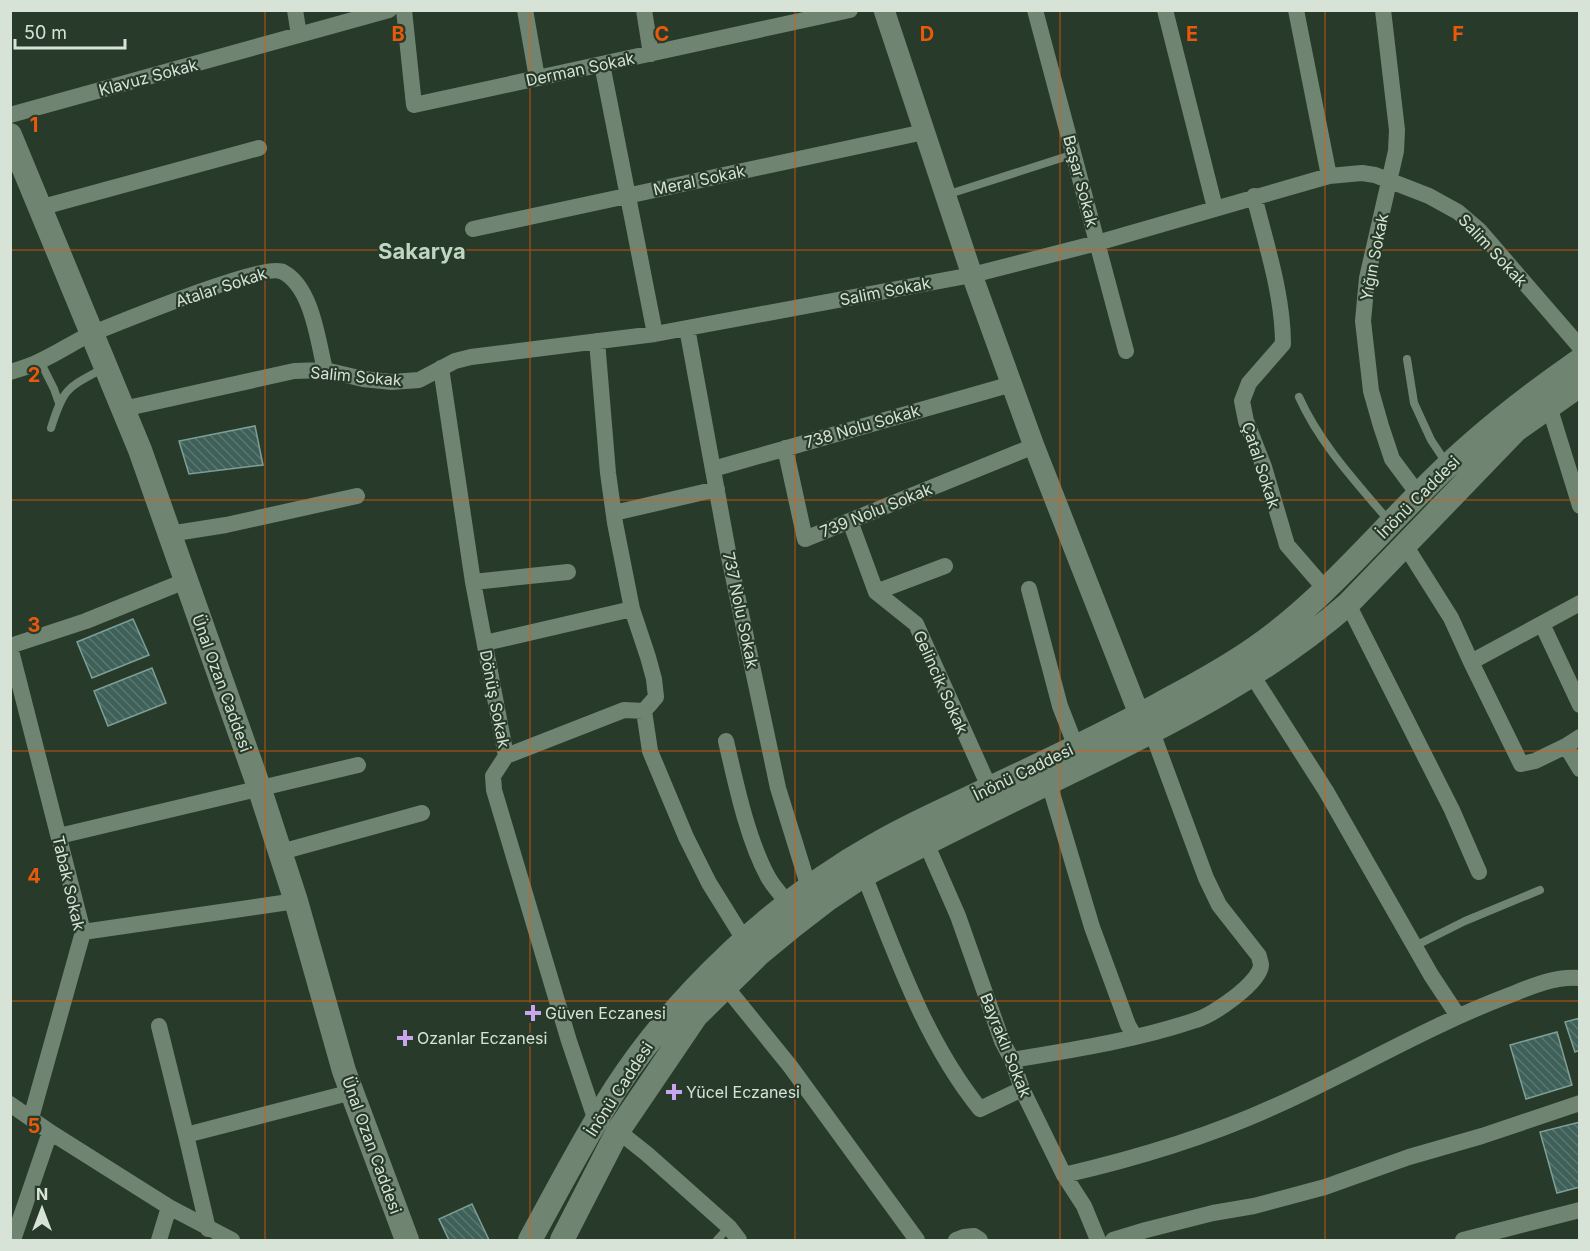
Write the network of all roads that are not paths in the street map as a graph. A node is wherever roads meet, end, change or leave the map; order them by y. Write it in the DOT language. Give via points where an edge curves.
graph roads {
  1 [pos="295,10"];
  2 [pos="389,10"];
  3 [pos="404,10"];
  4 [pos="525,10"];
  5 [pos="644,10"];
  6 [pos="850,10"];
  7 [pos="884,10"];
  8 [pos="1035,10"];
  9 [pos="1165,10"];
  10 [pos="1296,10"];
  11 [pos="1383,10"];
  12 [pos="299,35"];
  13 [pos="651,54"];
  14 [pos="602,64"];
  15 [pos="537,78"];
  16 [pos="10,115"];
  17 [pos="924,132"];
  18 [pos="11,139"];
  19 [pos="259,148"];
  20 [pos="1074,154"];
  21 [pos="1329,176"];
  22 [pos="1389,181"];
  23 [pos="946,195"];
  24 [pos="628,196"];
  25 [pos="1254,196"];
  26 [pos="39,208"];
  27 [pos="1215,208"];
  28 [pos="473,229"];
  29 [pos="1097,243"];
  30 [pos="972,275"];
  31 [pos="687,328"];
  32 [pos="91,334"];
  33 [pos="655,334"];
  34 [pos="597,341"];
  35 [pos="1580,347"];
  36 [pos="1126,351"];
  37 [pos="1407,359"];
  38 [pos="1580,360"];
  39 [pos="40,361"];
  40 [pos="105,368"];
  41 [pos="441,368"];
  42 [pos="325,370"];
  43 [pos="10,372"];
  44 [pos="1012,384"];
  45 [pos="1580,386"];
  46 [pos="1299,397"];
  47 [pos="59,403"];
  48 [pos="1549,406"];
  49 [pos="123,409"];
  50 [pos="51,428"];
  51 [pos="1034,446"];
  52 [pos="785,448"];
  53 [pos="1448,465"];
  54 [pos="713,469"];
  55 [pos="717,489"];
  56 [pos="1418,495"];
  57 [pos="357,496"];
  58 [pos="1580,506"];
  59 [pos="614,513"];
  60 [pos="850,521"];
  61 [pos="1392,523"];
  62 [pos="169,534"];
  63 [pos="1405,545"];
  64 [pos="945,566"];
  65 [pos="568,572"];
  66 [pos="185,581"];
  67 [pos="473,582"];
  68 [pos="1029,589"];
  69 [pos="1326,590"];
  70 [pos="876,592"];
  71 [pos="1580,603"];
  72 [pos="1348,604"];
  73 [pos="632,609"];
  74 [pos="1542,624"];
  75 [pos="485,643"];
  76 [pos="10,646"];
  77 [pos="1472,662"];
  78 [pos="1252,675"];
  79 [pos="1580,705"];
  80 [pos="644,711"];
  81 [pos="1146,723"];
  82 [pos="726,741"];
  83 [pos="1573,742"];
  84 [pos="1076,747"];
  85 [pos="506,756"];
  86 [pos="358,765"];
  87 [pos="1580,769"];
  88 [pos="1049,783"];
  89 [pos="259,787"];
  90 [pos="990,789"];
  91 [pos="422,813"];
  92 [pos="59,836"];
  93 [pos="926,843"];
  94 [pos="280,852"];
  95 [pos="1479,872"];
  96 [pos="864,875"];
  97 [pos="809,888"];
  98 [pos="1540,890"];
  99 [pos="296,901"];
  100 [pos="788,903"];
  101 [pos="83,932"];
  102 [pos="745,941"];
  103 [pos="1415,946"];
  104 [pos="1580,978"];
  105 [pos="726,987"];
  106 [pos="1458,1016"];
  107 [pos="159,1026"];
  108 [pos="1135,1037"];
  109 [pos="1012,1060"];
  110 [pos="1022,1089"];
  111 [pos="352,1092"];
  112 [pos="1580,1103"];
  113 [pos="10,1104"];
  114 [pos="31,1118"];
  115 [pos="596,1121"];
  116 [pos="618,1131"];
  117 [pos="50,1132"];
  118 [pos="186,1135"];
  119 [pos="1064,1175"];
  120 [pos="169,1207"];
  121 [pos="1580,1210"];
  122 [pos="208,1229"];
  123 [pos="734,1234"];
  124 [pos="13,1240"];
  125 [pos="159,1240"];
  126 [pos="232,1240"];
  127 [pos="407,1240"];
  128 [pos="530,1240"];
  129 [pos="562,1240"];
  130 [pos="717,1240"];
  131 [pos="916,1240"];
  132 [pos="956,1240"];
  133 [pos="981,1240"];
  134 [pos="1098,1240"];
  135 [pos="1113,1240"];
  136 [pos="1463,1240"];
  1 -- 12 [label="street"];
  2 -- 12 [label="street, Klavuz Sokak"];
  3 -- 15 [label="street, Derman Sokak" via="414,105"];
  4 -- 15 [label="street"];
  5 -- 13 [label="street"];
  6 -- 13 [label="street, Derman Sokak"];
  7 -- 17 [label="street"];
  8 -- 20 [label="street, Başar Sokak"];
  9 -- 27 [label="street"];
  10 -- 21 [label="street"];
  11 -- 22 [label="street, Yığın Sokak" via="1397,130"];
  12 -- 16 [label="street, Klavuz Sokak"];
  13 -- 14 [label="street, Derman Sokak"];
  14 -- 15 [label="street, Derman Sokak"];
  14 -- 24 [label="street"];
  17 -- 23 [label="street"];
  17 -- 24 [label="street, Meral Sokak"];
  18 -- 26 [label="main road, Ünal Ozan Caddesi"];
  19 -- 26 [label="street"];
  20 -- 23 [label="lane"];
  20 -- 29 [label="street, Başar Sokak"];
  21 -- 22 [label="street, Salim Sokak" via="1362,173"];
  21 -- 25 [label="street, Salim Sokak"];
  22 -- 35 [label="street, Salim Sokak" via="1430,196 1479,230"];
  22 -- 56 [label="street, Yığın Sokak" via="1367,278 1363,321 1371,391 1381,426 1392,459"];
  23 -- 30 [label="street"];
  24 -- 28 [label="street, Meral Sokak"];
  24 -- 33 [label="street"];
  25 -- 27 [label="street, Salim Sokak"];
  25 -- 69 [label="street, Çatal Sokak" via="1270,261 1282,344 1249,383 1242,401 1287,545"];
  26 -- 32 [label="main road, Ünal Ozan Caddesi"];
  27 -- 29 [label="street, Salim Sokak"];
  29 -- 30 [label="street, Salim Sokak"];
  29 -- 36 [label="street, Başar Sokak"];
  30 -- 31 [label="street, Salim Sokak"];
  30 -- 44 [label="street"];
  31 -- 33 [label="street, Salim Sokak"];
  31 -- 54 [label="street, 737 Nolu Sokak"];
  32 -- 39 [label="street"];
  32 -- 40 [label="main road, Ünal Ozan Caddesi"];
  32 -- 42 [label="street, Atalar Sokak" via="218,286 280,270 299,288 314,318"];
  33 -- 34 [label="street, Salim Sokak"];
  34 -- 41 [label="street, Salim Sokak" via="471,357"];
  34 -- 59 [label="street"];
  37 -- 53 [label="lane" via="1414,403"];
  38 -- 53 [label="main road, İnönü Caddesi" via="1497,420"];
  39 -- 43 [label="street"];
  39 -- 47 [label="lane"];
  40 -- 47 [label="lane" via="72,386"];
  40 -- 49 [label="main road, Ünal Ozan Caddesi"];
  41 -- 42 [label="street, Salim Sokak" via="418,380 392,382"];
  41 -- 67 [label="street, Dönüş Sokak"];
  42 -- 49 [label="street, Salim Sokak" via="294,371"];
  44 -- 51 [label="street"];
  44 -- 52 [label="street, 738 Nolu Sokak"];
  45 -- 48 [label="main road, İnönü Caddesi"];
  46 -- 61 [label="lane" via="1337,460"];
  47 -- 50 [label="lane"];
  48 -- 58 [label="street"];
  48 -- 63 [label="main road, İnönü Caddesi" via="1489,456"];
  49 -- 62 [label="main road, Ünal Ozan Caddesi"];
  51 -- 60 [label="street, 739 Nolu Sokak"];
  51 -- 81 [label="street"];
  52 -- 54 [label="street, 738 Nolu Sokak"];
  52 -- 60 [label="street, 739 Nolu Sokak" via="805,540"];
  53 -- 56 [label="main road, İnönü Caddesi"];
  54 -- 55 [label="street, 737 Nolu Sokak"];
  55 -- 59 [label="street"];
  55 -- 97 [label="street, 737 Nolu Sokak" via="778,788"];
  56 -- 61 [label="main road, İnönü Caddesi"];
  57 -- 62 [label="street"];
  59 -- 73 [label="street"];
  60 -- 70 [label="street"];
  61 -- 69 [label="main road, İnönü Caddesi"];
  62 -- 66 [label="main road, Ünal Ozan Caddesi"];
  63 -- 72 [label="main road, İnönü Caddesi"];
  63 -- 77 [label="street" via="1451,618"];
  64 -- 70 [label="street"];
  65 -- 67 [label="street"];
  66 -- 76 [label="street" via="86,621"];
  66 -- 89 [label="main road, Ünal Ozan Caddesi"];
  67 -- 75 [label="street, Dönüş Sokak"];
  68 -- 84 [label="street" via="1060,706"];
  69 -- 81 [label="main road, İnönü Caddesi" via="1254,649"];
  70 -- 90 [label="street, Gelincik Sokak" via="916,624"];
  71 -- 74 [label="street"];
  72 -- 78 [label="main road, İnönü Caddesi"];
  72 -- 95 [label="street"];
  73 -- 75 [label="street"];
  73 -- 80 [label="street" via="654,679 656,697"];
  74 -- 77 [label="street"];
  74 -- 79 [label="street"];
  75 -- 85 [label="street, Dönüş Sokak"];
  76 -- 92 [label="street, Tabak Sokak"];
  77 -- 83 [label="street" via="1521,764"];
  78 -- 81 [label="main road, İnönü Caddesi"];
  78 -- 103 [label="street" via="1326,791"];
  80 -- 85 [label="street" via="624,710"];
  80 -- 102 [label="street" via="650,751 686,837 709,884"];
  81 -- 84 [label="main road, İnönü Caddesi"];
  81 -- 88 [label="main road, İnönü Caddesi"];
  81 -- 108 [label="street" via="1206,878 1219,905 1258,956 1261,966 1243,992 1199,1020"];
  82 -- 100 [label="street" via="757,852 769,878"];
  83 -- 87 [label="street"];
  84 -- 90 [label="main road, İnönü Caddesi"];
  85 -- 115 [label="street, Dönüş Sokak" via="493,776 494,789"];
  86 -- 89 [label="street"];
  88 -- 93 [label="main road, İnönü Caddesi"];
  88 -- 108 [label="street" via="1092,927"];
  89 -- 92 [label="street"];
  89 -- 94 [label="main road, Ünal Ozan Caddesi"];
  90 -- 97 [label="main road, İnönü Caddesi" via="879,842"];
  91 -- 94 [label="street"];
  92 -- 101 [label="street, Tabak Sokak"];
  93 -- 96 [label="main road, İnönü Caddesi"];
  93 -- 109 [label="street, Bayraklı Sokak"];
  94 -- 99 [label="main road, Ünal Ozan Caddesi"];
  96 -- 105 [label="main road, İnönü Caddesi" via="793,926"];
  96 -- 110 [label="street" via="912,993 943,1058 963,1088 980,1108"];
  97 -- 100 [label="main road, İnönü Caddesi"];
  98 -- 103 [label="lane"];
  99 -- 101 [label="street"];
  99 -- 111 [label="main road, Ünal Ozan Caddesi"];
  100 -- 102 [label="main road, İnönü Caddesi"];
  101 -- 114 [label="street, Tabak Sokak"];
  102 -- 115 [label="main road, İnönü Caddesi" via="654,1035"];
  103 -- 106 [label="street"];
  104 -- 106 [label="street" via="1546,981"];
  105 -- 116 [label="main road, İnönü Caddesi" via="696,1016"];
  105 -- 131 [label="street" via="790,1066"];
  106 -- 119 [label="street" via="1278,1105 1190,1140"];
  107 -- 118 [label="street"];
  108 -- 109 [label="street"];
  109 -- 110 [label="street, Bayraklı Sokak"];
  110 -- 119 [label="street, Bayraklı Sokak"];
  111 -- 118 [label="street"];
  111 -- 127 [label="main road, Ünal Ozan Caddesi"];
  112 -- 135 [label="street" via="1325,1187"];
  113 -- 114 [label="street"];
  114 -- 117 [label="street"];
  115 -- 128 [label="main road, İnönü Caddesi"];
  116 -- 123 [label="street"];
  116 -- 129 [label="main road, İnönü Caddesi"];
  117 -- 120 [label="street"];
  117 -- 124 [label="street"];
  118 -- 122 [label="street"];
  119 -- 134 [label="street, Bayraklı Sokak" via="1084,1206"];
  120 -- 122 [label="street"];
  120 -- 125 [label="street"];
  121 -- 136 [label="street"];
  122 -- 126 [label="street"];
  123 -- 130 [label="lane"];
  132 -- 133 [label="street" via="974,1236"];
}
